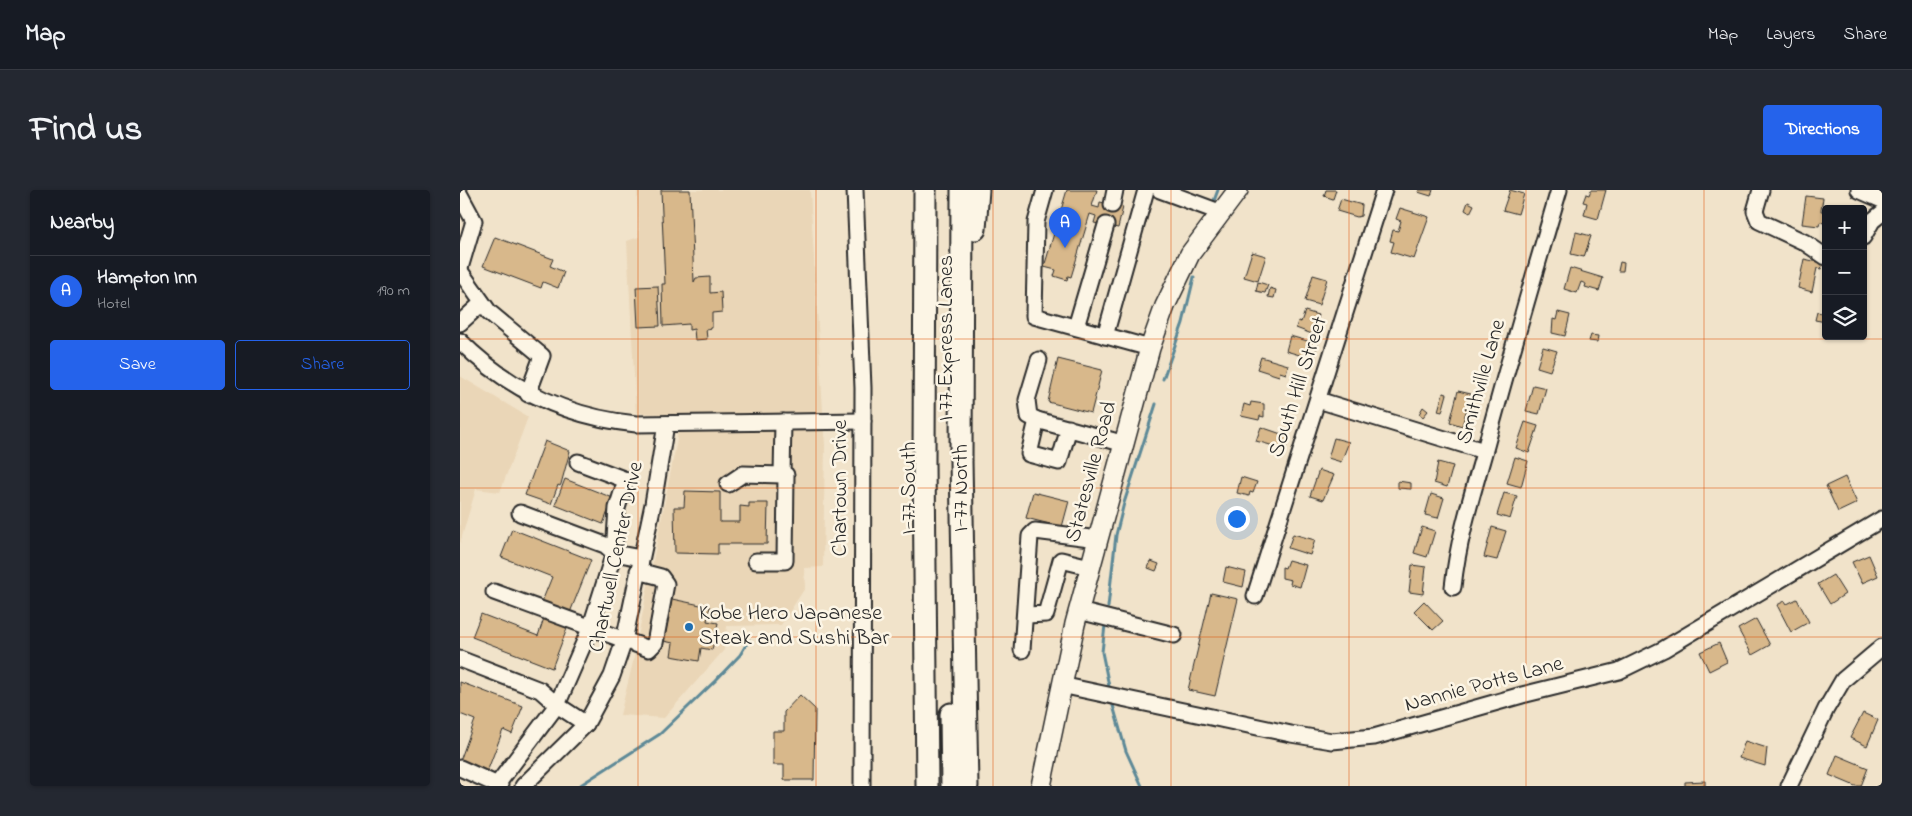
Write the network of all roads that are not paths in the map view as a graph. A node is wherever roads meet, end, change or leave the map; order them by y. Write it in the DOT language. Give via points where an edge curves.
graph roads {
  1 [pos="855,190"];
  2 [pos="910,190"];
  3 [pos="925,190"];
  4 [pos="948,190"];
  5 [pos="962,190"];
  6 [pos="978,190"];
  7 [pos="1045,190"];
  8 [pos="1146,190"];
  9 [pos="1160,190"];
  10 [pos="1238,190"];
  11 [pos="1384,190"];
  12 [pos="1559,190"];
  13 [pos="1761,190"];
  14 [pos="1859,190"];
  15 [pos="460,195"];
  16 [pos="1882,200"];
  17 [pos="1222,213"];
  18 [pos="1882,213"];
  19 [pos="1106,226"];
  20 [pos="1867,230"];
  21 [pos="1822,254"];
  22 [pos="460,270"];
  23 [pos="482,303"];
  24 [pos="460,323"];
  25 [pos="1076,327"];
  26 [pos="1104,336"];
  27 [pos="460,341"];
  28 [pos="1150,348"];
  29 [pos="1039,360"];
  30 [pos="961,361"];
  31 [pos="528,394"];
  32 [pos="1318,400"];
  33 [pos="1037,420"];
  34 [pos="863,421"];
  35 [pos="783,422"];
  36 [pos="666,424"];
  37 [pos="1069,428"];
  38 [pos="1125,444"];
  39 [pos="1484,451"];
  40 [pos="578,462"];
  41 [pos="782,475"];
  42 [pos="728,484"];
  43 [pos="520,513"];
  44 [pos="1882,519"];
  45 [pos="1098,539"];
  46 [pos="614,553"];
  47 [pos="756,561"];
  48 [pos="640,564"];
  49 [pos="1090,567"];
  50 [pos="1453,586"];
  51 [pos="494,592"];
  52 [pos="1255,596"];
  53 [pos="1079,611"];
  54 [pos="1027,615"];
  55 [pos="590,629"];
  56 [pos="1174,635"];
  57 [pos="624,641"];
  58 [pos="1882,647"];
  59 [pos="1022,650"];
  60 [pos="460,659"];
  61 [pos="1061,685"];
  62 [pos="557,705"];
  63 [pos="586,724"];
  64 [pos="460,768"];
  65 [pos="498,785"];
  66 [pos="523,786"];
  67 [pos="862,786"];
  68 [pos="913,786"];
  69 [pos="927,786"];
  70 [pos="952,786"];
  71 [pos="967,786"];
  72 [pos="1041,786"];
  73 [pos="1789,786"];
  1 -- 34 [label="street, Chartown Drive"];
  2 -- 68 [label="highway, I-77 South"];
  3 -- 69 [label="highway, I 77 Express Lanes"];
  4 -- 70 [label="highway, I 77 Express Lanes" via="947,461"];
  5 -- 30 [label="highway, I-77 North"];
  6 -- 30 [label="highway"];
  7 -- 25 [label="street" via="1036,222 1034,316"];
  8 -- 26 [label="street"];
  9 -- 17 [label="street"];
  10 -- 17 [label="main road, Statesville Road"];
  11 -- 32 [label="street, South Hill Street"];
  12 -- 39 [label="street, Smithville Lane"];
  13 -- 21 [label="street" via="1755,211 1759,221"];
  14 -- 16 [label="street"];
  15 -- 22 [label="street" via="474,221"];
  17 -- 28 [label="main road, Statesville Road" via="1190,254 1165,306"];
  18 -- 20 [label="street"];
  19 -- 25 [label="street"];
  22 -- 23 [label="street"];
  23 -- 24 [label="street"];
  23 -- 31 [label="street" via="542,356"];
  25 -- 26 [label="street"];
  26 -- 28 [label="street"];
  27 -- 31 [label="street" via="502,378"];
  28 -- 38 [label="main road, Statesville Road"];
  29 -- 33 [label="street" via="1027,400 1028,416"];
  30 -- 71 [label="highway, I-77 North"];
  31 -- 36 [label="street" via="573,412 605,420"];
  32 -- 39 [label="street"];
  32 -- 52 [label="street, South Hill Street"];
  33 -- 37 [label="street"];
  33 -- 37 [label="street" via="1028,454 1059,462"];
  34 -- 35 [label="street"];
  34 -- 67 [label="street, Chartown Drive"];
  35 -- 36 [label="street"];
  35 -- 41 [label="street"];
  36 -- 48 [label="street, Chartwell Center Drive"];
  37 -- 38 [label="street"];
  38 -- 45 [label="main road, Statesville Road"];
  39 -- 50 [label="street, Smithville Lane" via="1456,561"];
  40 -- 46 [label="street" via="626,480 617,508"];
  41 -- 42 [label="street" via="742,474"];
  41 -- 47 [label="street" via="786,475 785,561"];
  43 -- 46 [label="street" via="605,545"];
  44 -- 61 [label="street, Nannie Potts Lane" via="1664,649 1619,671 1374,737 1332,741"];
  45 -- 49 [label="main road, Statesville Road"];
  45 -- 54 [label="street" via="1036,531 1030,536"];
  46 -- 48 [label="street"];
  46 -- 55 [label="street"];
  48 -- 57 [label="street, Chartwell Center Drive"];
  48 -- 57 [label="street" via="666,584 655,643 649,649"];
  49 -- 53 [label="main road, Statesville Road"];
  49 -- 54 [label="street" via="1061,560 1046,614"];
  51 -- 55 [label="street"];
  53 -- 56 [label="street"];
  53 -- 61 [label="main road, Statesville Road"];
  54 -- 59 [label="street"];
  55 -- 57 [label="street"];
  55 -- 62 [label="street"];
  57 -- 63 [label="street, Chartwell Center Drive" via="612,676"];
  58 -- 73 [label="street" via="1843,680"];
  60 -- 62 [label="street" via="540,690"];
  61 -- 72 [label="main road, Statesville Road"];
  62 -- 63 [label="street"];
  62 -- 65 [label="street"];
  63 -- 66 [label="street, Chartwell Center Drive"];
  64 -- 65 [label="street"];
}
